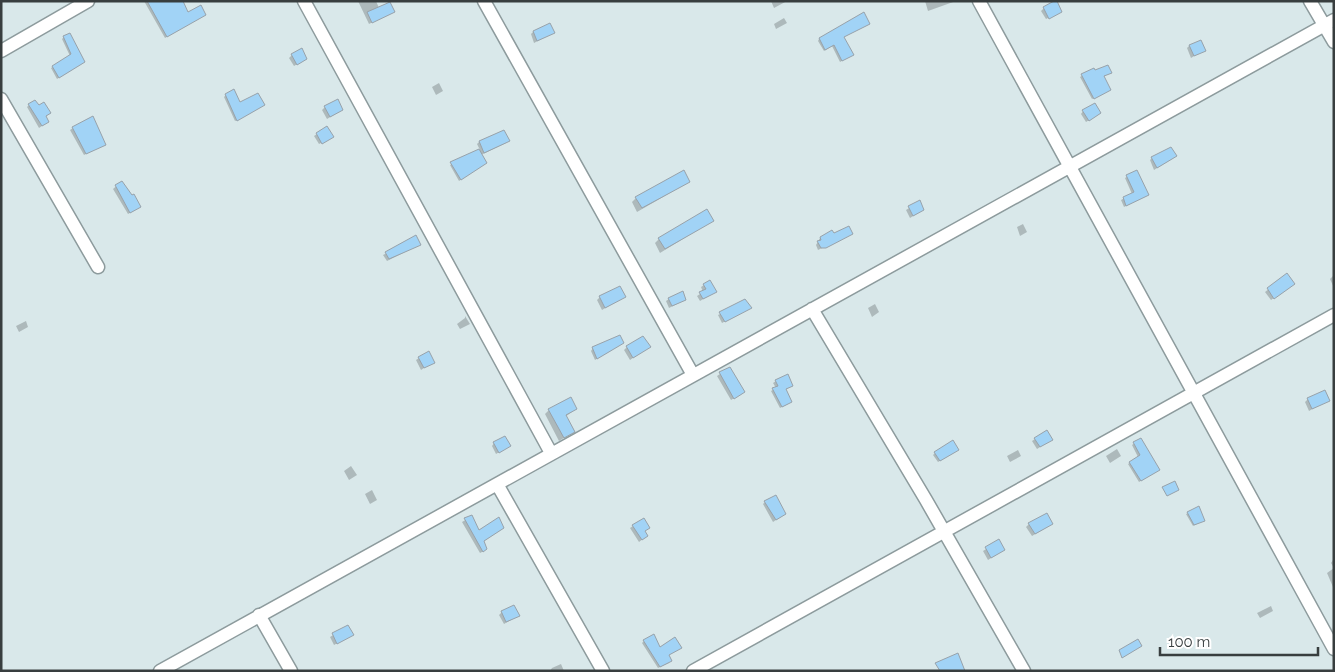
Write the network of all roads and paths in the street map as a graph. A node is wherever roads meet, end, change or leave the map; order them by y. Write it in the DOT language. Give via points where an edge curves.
graph roads {
  1 [pos="88,1"];
  2 [pos="304,1"];
  3 [pos="484,1"];
  4 [pos="979,1"];
  5 [pos="1310,1"];
  6 [pos="1329,22"];
  7 [pos="1334,42"];
  8 [pos="1,51"];
  9 [pos="1,100"];
  10 [pos="1069,166"];
  11 [pos="98,267"];
  12 [pos="812,309"];
  13 [pos="1334,315"];
  14 [pos="693,375"];
  15 [pos="1194,393"];
  16 [pos="552,453"];
  17 [pos="497,484"];
  18 [pos="944,532"];
  19 [pos="259,616"];
  20 [pos="1334,649"];
  21 [pos="160,671"];
  22 [pos="291,671"];
  23 [pos="603,671"];
  24 [pos="693,671"];
  25 [pos="1024,671"];
  1 -- 8 [label="street"];
  2 -- 16 [label="street"];
  3 -- 14 [label="street"];
  4 -- 10 [label="street"];
  5 -- 6 [label="street"];
  6 -- 7 [label="street"];
  6 -- 10 [label="street"];
  9 -- 11 [label="street"];
  10 -- 12 [label="street"];
  10 -- 15 [label="street"];
  12 -- 14 [label="street"];
  12 -- 18 [label="street"];
  13 -- 15 [label="street"];
  14 -- 16 [label="street"];
  15 -- 18 [label="street"];
  15 -- 20 [label="street"];
  16 -- 17 [label="street"];
  17 -- 19 [label="street"];
  17 -- 23 [label="street"];
  18 -- 24 [label="street"];
  18 -- 25 [label="street"];
  19 -- 21 [label="street"];
  19 -- 22 [label="street"];
}
